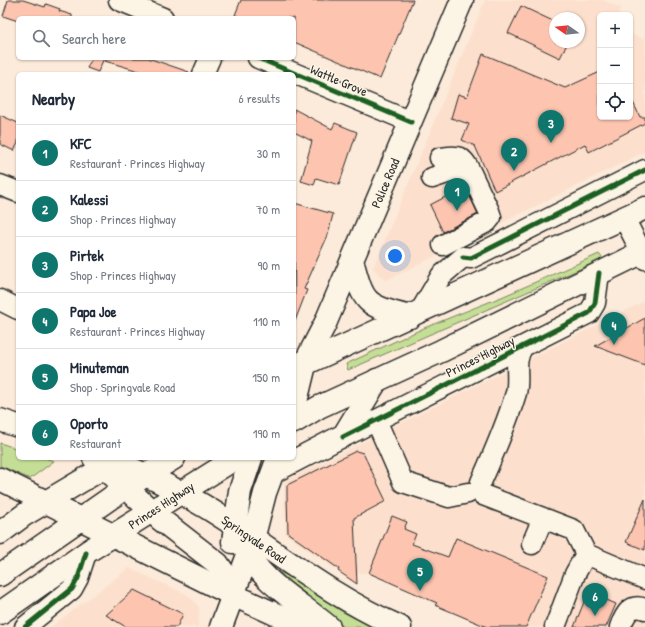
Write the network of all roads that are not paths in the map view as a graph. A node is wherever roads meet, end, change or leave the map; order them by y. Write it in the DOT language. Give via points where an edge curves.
graph roads {
  1 [pos="119,0"];
  2 [pos="462,0"];
  3 [pos="157,16"];
  4 [pos="209,60"];
  5 [pos="263,60"];
  6 [pos="205,72"];
  7 [pos="291,72"];
  8 [pos="296,74"];
  9 [pos="411,122"];
  10 [pos="440,158"];
  11 [pos="645,170"];
  12 [pos="470,171"];
  13 [pos="432,178"];
  14 [pos="0,184"];
  15 [pos="16,191"];
  16 [pos="645,208"];
  17 [pos="624,218"];
  18 [pos="443,245"];
  19 [pos="644,255"];
  20 [pos="352,260"];
  21 [pos="599,273"];
  22 [pos="0,300"];
  23 [pos="16,308"];
  24 [pos="415,315"];
  25 [pos="522,348"];
  26 [pos="491,363"];
  27 [pos="300,367"];
  28 [pos="296,378"];
  29 [pos="377,380"];
  30 [pos="296,396"];
  31 [pos="512,404"];
  32 [pos="319,407"];
  33 [pos="296,410"];
  34 [pos="0,420"];
  35 [pos="376,420"];
  36 [pos="16,421"];
  37 [pos="296,421"];
  38 [pos="16,425"];
  39 [pos="343,437"];
  40 [pos="296,456"];
  41 [pos="171,460"];
  42 [pos="233,460"];
  43 [pos="250,460"];
  44 [pos="287,460"];
  45 [pos="107,461"];
  46 [pos="275,465"];
  47 [pos="145,474"];
  48 [pos="0,479"];
  49 [pos="125,488"];
  50 [pos="478,490"];
  51 [pos="180,492"];
  52 [pos="47,502"];
  53 [pos="151,511"];
  54 [pos="542,518"];
  55 [pos="80,519"];
  56 [pos="235,525"];
  57 [pos="0,533"];
  58 [pos="113,535"];
  59 [pos="532,544"];
  60 [pos="251,547"];
  61 [pos="86,553"];
  62 [pos="586,554"];
  63 [pos="0,575"];
  64 [pos="645,579"];
  65 [pos="233,595"];
  66 [pos="645,609"];
  67 [pos="0,613"];
  68 [pos="25,627"];
  69 [pos="221,627"];
  70 [pos="304,627"];
  71 [pos="329,627"];
  72 [pos="400,627"];
  73 [pos="555,627"];
  74 [pos="620,627"];
  1 -- 3 [label="street"];
  2 -- 9 [label="main road, Police Road"];
  4 -- 6 [label="street"];
  5 -- 7 [label="street, Wattle Grove"];
  8 -- 9 [label="street, Wattle Grove"];
  9 -- 20 [label="main road, Police Road"];
  10 -- 12 [label="street" via="460,157"];
  11 -- 24 [label="street" via="471,258 463,257 441,276"];
  12 -- 13 [label="street" via="453,171"];
  12 -- 18 [label="street" via="491,217 487,222"];
  14 -- 15 [label="street"];
  16 -- 17 [label="main road"];
  17 -- 19 [label="street"];
  17 -- 24 [label="main road"];
  19 -- 21 [label="main road, Princes Highway"];
  20 -- 24 [label="main road" via="365,299 379,308"];
  20 -- 27 [label="main road, Police Road"];
  21 -- 25 [label="street, Princes Highway" via="596,303 592,311"];
  21 -- 29 [label="main road, Princes Highway"];
  22 -- 23 [label="street"];
  24 -- 27 [label="main road"];
  25 -- 26 [label="street, Princes Highway"];
  25 -- 31 [label="street" via="517,361 517,388"];
  26 -- 31 [label="street" via="501,369 510,383 513,392"];
  26 -- 35 [label="street, Princes Highway"];
  27 -- 28 [label="main road, Police Road"];
  27 -- 30 [label="main road, Police Road"];
  29 -- 32 [label="main road, Princes Highway"];
  29 -- 39 [label="main road"];
  31 -- 50 [label="street"];
  32 -- 33 [label="main road, Princes Highway"];
  32 -- 37 [label="main road, Princes Highway"];
  34 -- 36 [label="main road"];
  34 -- 38 [label="main road"];
  35 -- 39 [label="street, Princes Highway"];
  35 -- 50 [label="street" via="403,482 449,498"];
  39 -- 40 [label="main road"];
  41 -- 47 [label="main road"];
  42 -- 51 [label="main road, Princes Highway"];
  43 -- 56 [label="main road" via="240,491"];
  44 -- 46 [label="main road"];
  45 -- 47 [label="main road, Springvale Road"];
  45 -- 49 [label="main road"];
  45 -- 52 [label="main road"];
  46 -- 60 [label="main road"];
  47 -- 49 [label="main road"];
  47 -- 51 [label="main road, Springvale Road"];
  48 -- 52 [label="main road"];
  49 -- 53 [label="main road"];
  49 -- 55 [label="main road"];
  50 -- 54 [label="street"];
  51 -- 53 [label="main road, Princes Highway"];
  51 -- 56 [label="main road, Springvale Road"];
  52 -- 55 [label="main road"];
  52 -- 57 [label="main road"];
  53 -- 58 [label="main road, Princes Highway"];
  53 -- 65 [label="main road" via="218,564"];
  54 -- 59 [label="street"];
  54 -- 62 [label="street" via="574,530"];
  55 -- 58 [label="main road"];
  55 -- 63 [label="main road"];
  56 -- 60 [label="main road, Springvale Road"];
  56 -- 65 [label="main road"];
  58 -- 61 [label="main road, Princes Highway"];
  58 -- 65 [label="main road"];
  60 -- 65 [label="main road"];
  60 -- 71 [label="main road" via="268,580"];
  60 -- 72 [label="main road, Springvale Road"];
  61 -- 67 [label="main road, Princes Highway"];
  61 -- 68 [label="street" via="72,589"];
  62 -- 64 [label="street"];
  62 -- 73 [label="street" via="575,574"];
  65 -- 69 [label="main road"];
  65 -- 70 [label="main road"];
  66 -- 74 [label="street" via="631,609"];
}
